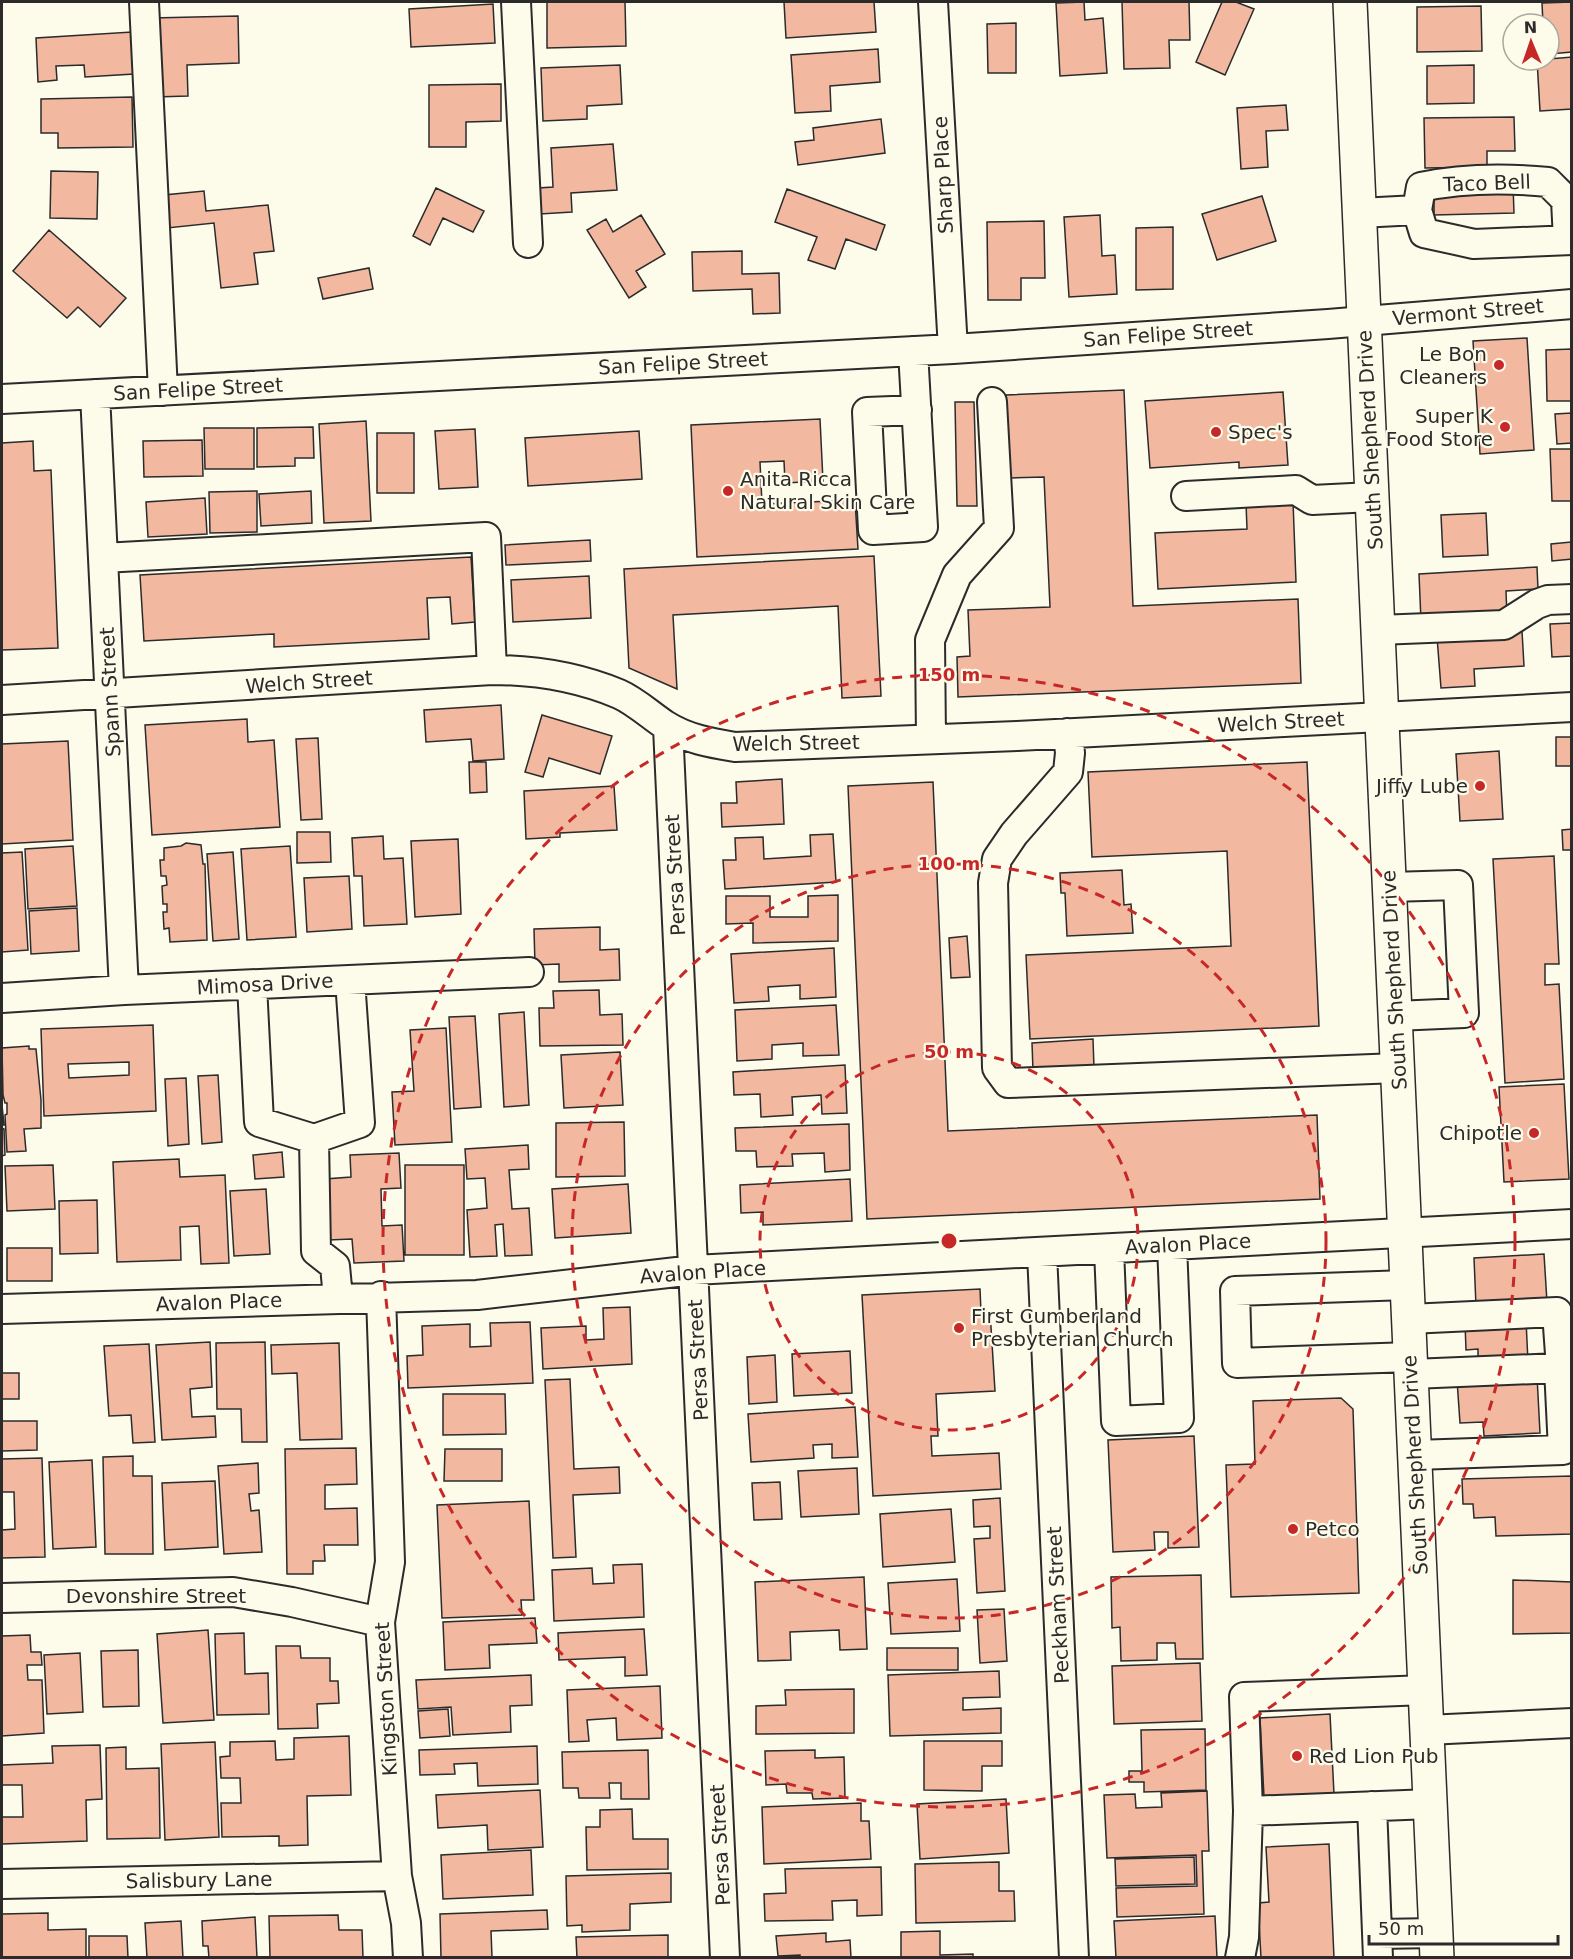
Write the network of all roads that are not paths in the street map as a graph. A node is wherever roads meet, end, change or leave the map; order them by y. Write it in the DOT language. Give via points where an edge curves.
graph roads {
  1 [pos="144,2"];
  2 [pos="516,2"];
  3 [pos="933,2"];
  4 [pos="1350,2"];
  5 [pos="1417,210"];
  6 [pos="1360,213"];
  7 [pos="1570,240"];
  8 [pos="528,243"];
  9 [pos="1572,304"];
  10 [pos="1365,321"];
  11 [pos="953,349"];
  12 [pos="914,351"];
  13 [pos="163,391"];
  14 [pos="95,394"];
  15 [pos="2,399"];
  16 [pos="992,402"];
  17 [pos="917,410"];
  18 [pos="1186,496"];
  19 [pos="1372,497"];
  20 [pos="104,558"];
  21 [pos="1572,599"];
  22 [pos="1378,630"];
  23 [pos="492,670"];
  24 [pos="110,695"];
  25 [pos="2,700"];
  26 [pos="1572,707"];
  27 [pos="1382,716"];
  28 [pos="668,727"];
  29 [pos="1068,733"];
  30 [pos="931,739"];
  31 [pos="1390,887"];
  32 [pos="529,972"];
  33 [pos="350,980"];
  34 [pos="252,985"];
  35 [pos="124,990"];
  36 [pos="2,998"];
  37 [pos="1395,1016"];
  38 [pos="1398,1068"];
  39 [pos="314,1139"];
  40 [pos="1572,1224"];
  41 [pos="1405,1232"];
  42 [pos="1172,1245"];
  43 [pos="1109,1249"];
  44 [pos="1042,1253"];
  45 [pos="694,1270"];
  46 [pos="1407,1285"];
  47 [pos="381,1296"];
  48 [pos="338,1298"];
  49 [pos="2,1308"];
  50 [pos="1409,1319"];
  51 [pos="1560,1354"];
  52 [pos="1411,1365"];
  53 [pos="1415,1455"];
  54 [pos="2,1598"];
  55 [pos="380,1622"];
  56 [pos="1426,1690"];
  57 [pos="1572,1724"];
  58 [pos="1427,1730"];
  59 [pos="1431,1804"];
  60 [pos="1372,1806"];
  61 [pos="1248,1811"];
  62 [pos="397,1876"];
  63 [pos="2,1884"];
  64 [pos="1437,1945"];
  65 [pos="1378,1946"];
  66 [pos="408,1958"];
  67 [pos="725,1958"];
  68 [pos="1074,1958"];
  69 [pos="1240,1958"];
  1 -- 13 [label="street"];
  2 -- 8 [label="street"];
  3 -- 11 [label="street, Sharp Place"];
  4 -- 6 [label="main road, South Shepherd Drive"];
  5 -- 6 [label="street"];
  5 -- 7 [label="street" via="1424,233 1474,244"];
  5 -- 7 [label="street, Taco Bell" via="1421,187 1514,179 1548,182 1566,200"];
  6 -- 10 [label="main road, South Shepherd Drive"];
  9 -- 10 [label="street, Vermont Street"];
  10 -- 11 [label="street, San Felipe Street"];
  10 -- 19 [label="main road, South Shepherd Drive"];
  11 -- 12 [label="street, San Felipe Street"];
  12 -- 13 [label="street, San Felipe Street"];
  12 -- 17 [label="street"];
  13 -- 14 [label="street, San Felipe Street"];
  14 -- 15 [label="street, San Felipe Street"];
  14 -- 20 [label="street, Spann Street"];
  16 -- 30 [label="street" via="999,528 957,575 930,640"];
  18 -- 19 [label="street" via="1296,490 1312,500"];
  19 -- 22 [label="main road, South Shepherd Drive"];
  20 -- 23 [label="street" via="486,537"];
  20 -- 24 [label="street, Spann Street"];
  21 -- 22 [label="street" via="1537,604 1504,625"];
  22 -- 27 [label="main road, South Shepherd Drive"];
  23 -- 24 [label="street, Welch Street"];
  23 -- 28 [label="street, Welch Street" via="562,675 621,695"];
  24 -- 25 [label="street, Welch Street"];
  24 -- 35 [label="street, Spann Street"];
  26 -- 27 [label="street, Welch Street"];
  27 -- 29 [label="street, Welch Street"];
  27 -- 31 [label="main road, South Shepherd Drive"];
  28 -- 30 [label="street, Welch Street" via="700,741 735,747"];
  28 -- 45 [label="street, Persa Street"];
  29 -- 30 [label="street, Welch Street"];
  29 -- 38 [label="street" via="1068,772 997,859 993,883 996,1068 1008,1083"];
  31 -- 37 [label="main road, South Shepherd Drive"];
  31 -- 37 [label="street" via="1458,885 1464,1013"];
  32 -- 33 [label="street, Mimosa Drive"];
  33 -- 34 [label="street, Mimosa Drive"];
  33 -- 39 [label="street" via="360,1123"];
  34 -- 35 [label="street, Mimosa Drive"];
  34 -- 39 [label="street" via="259,1122"];
  35 -- 36 [label="street, Mimosa Drive"];
  37 -- 38 [label="main road, South Shepherd Drive"];
  38 -- 41 [label="main road, South Shepherd Drive"];
  39 -- 48 [label="street" via="316,1251 335,1266"];
  40 -- 41 [label="street, Avalon Place"];
  41 -- 42 [label="street, Avalon Place"];
  41 -- 46 [label="main road, South Shepherd Drive"];
  42 -- 43 [label="street, Avalon Place"];
  42 -- 43 [label="street" via="1179,1418 1116,1421"];
  43 -- 44 [label="street, Avalon Place"];
  44 -- 45 [label="street, Avalon Place"];
  44 -- 68 [label="street, Peckham Street"];
  45 -- 47 [label="street, Avalon Place" via="477,1294"];
  45 -- 67 [label="street, Persa Street"];
  46 -- 50 [label="main road, South Shepherd Drive"];
  46 -- 52 [label="street" via="1235,1291 1238,1363"];
  47 -- 48 [label="street, Avalon Place"];
  47 -- 55 [label="street, Kingston Street" via="390,1562"];
  48 -- 49 [label="street, Avalon Place"];
  50 -- 51 [label="street" via="1557,1312"];
  50 -- 52 [label="main road, South Shepherd Drive"];
  52 -- 53 [label="main road, South Shepherd Drive"];
  52 -- 53 [label="street" via="1558,1368 1563,1450"];
  53 -- 56 [label="main road, South Shepherd Drive"];
  54 -- 55 [label="street, Devonshire Street" via="233,1592"];
  55 -- 62 [label="street, Kingston Street"];
  56 -- 58 [label="main road, South Shepherd Drive"];
  56 -- 61 [label="street" via="1244,1697"];
  57 -- 58 [label="street"];
  58 -- 59 [label="main road, South Shepherd Drive"];
  59 -- 60 [label="street"];
  59 -- 64 [label="main road, South Shepherd Drive"];
  60 -- 61 [label="street"];
  60 -- 65 [label="street"];
  61 -- 69 [label="street"];
  62 -- 63 [label="street, Salisbury Lane"];
  62 -- 66 [label="street, Kingston Street"];
  64 -- 65 [label="street"];
}
